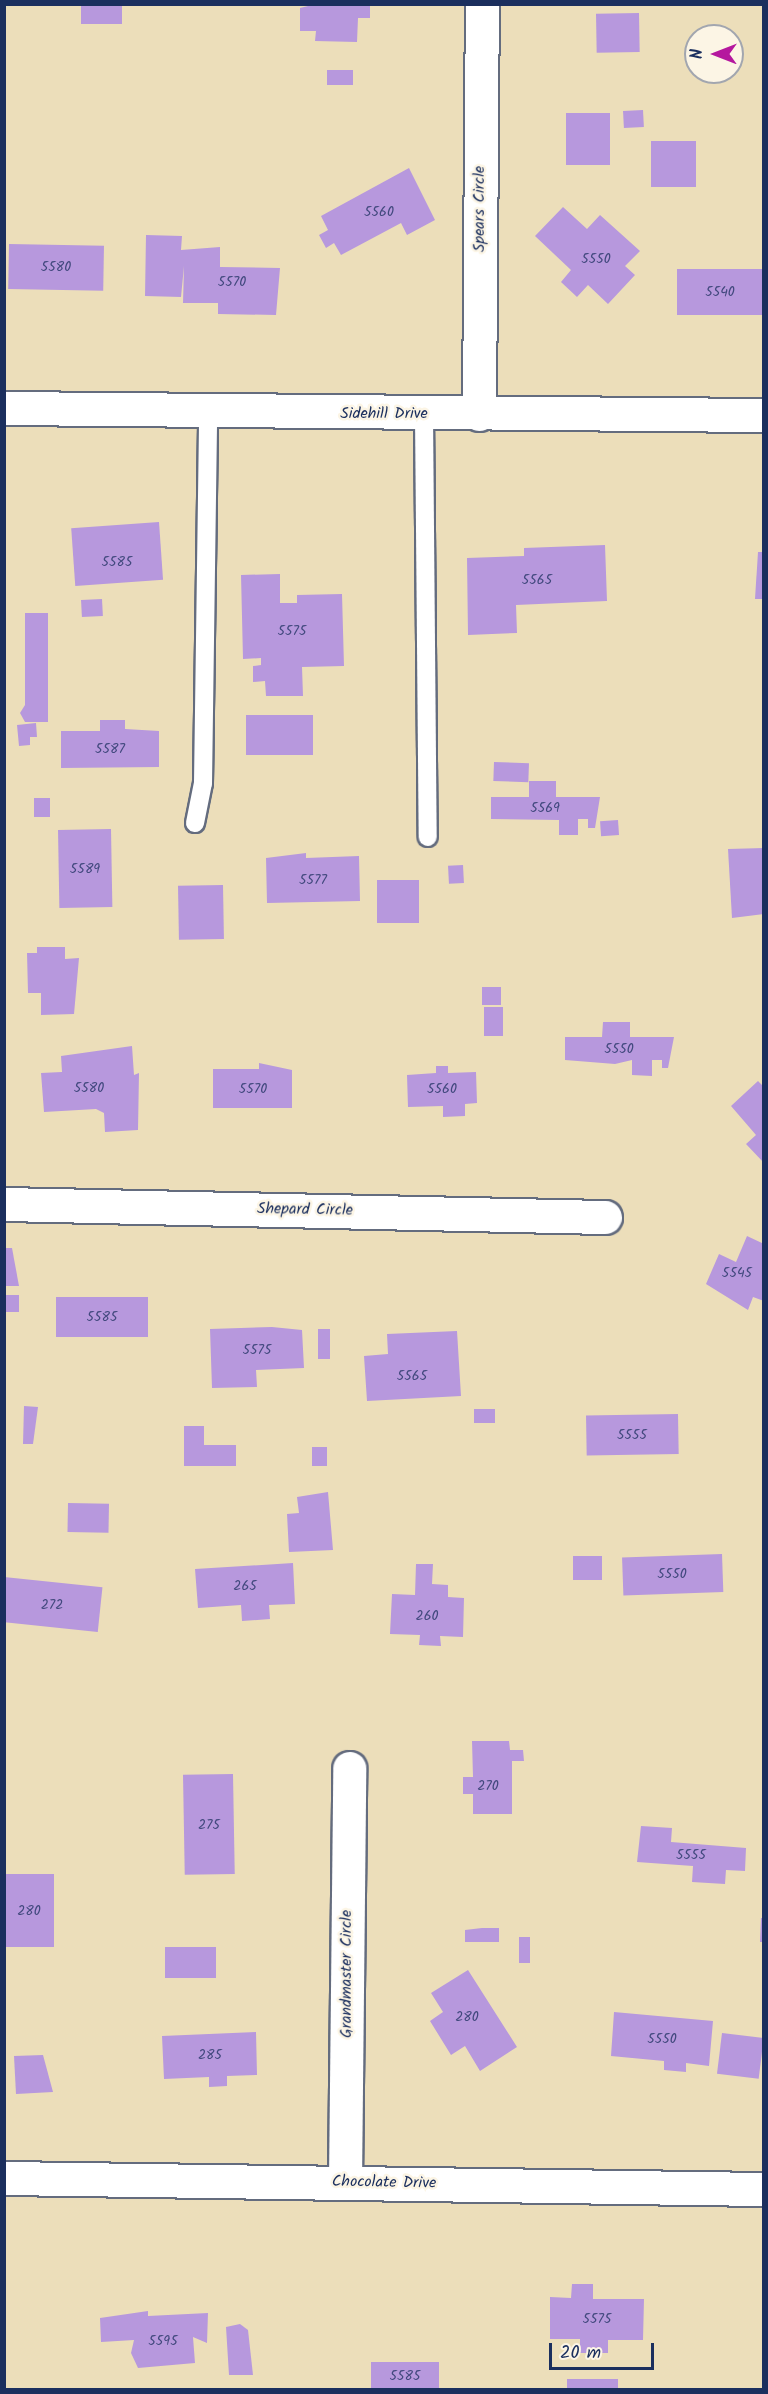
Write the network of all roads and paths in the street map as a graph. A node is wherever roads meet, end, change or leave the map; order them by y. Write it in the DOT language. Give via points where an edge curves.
graph roads {
  1 [pos="482,4"];
  2 [pos="4,408"];
  3 [pos="208,413"];
  4 [pos="424,414"];
  5 [pos="479,414"];
  6 [pos="764,416"];
  7 [pos="195,823"];
  8 [pos="428,837"];
  9 [pos="4,1204"];
  10 [pos="606,1217"];
  11 [pos="349,1768"];
  12 [pos="4,2178"];
  13 [pos="345,2181"];
  14 [pos="764,2189"];
  1 -- 5 [label="street, Spears Circle"];
  2 -- 3 [label="street, Sidehill Drive"];
  3 -- 4 [label="street, Sidehill Drive"];
  3 -- 7 [label="lane" via="203,783"];
  4 -- 5 [label="street, Sidehill Drive"];
  4 -- 8 [label="lane"];
  5 -- 6 [label="street, Sidehill Drive"];
  9 -- 10 [label="street, Shepard Circle"];
  11 -- 13 [label="street, Grandmaster Circle"];
  12 -- 13 [label="street, Chocolate Drive"];
  13 -- 14 [label="street, Chocolate Drive"];
}
